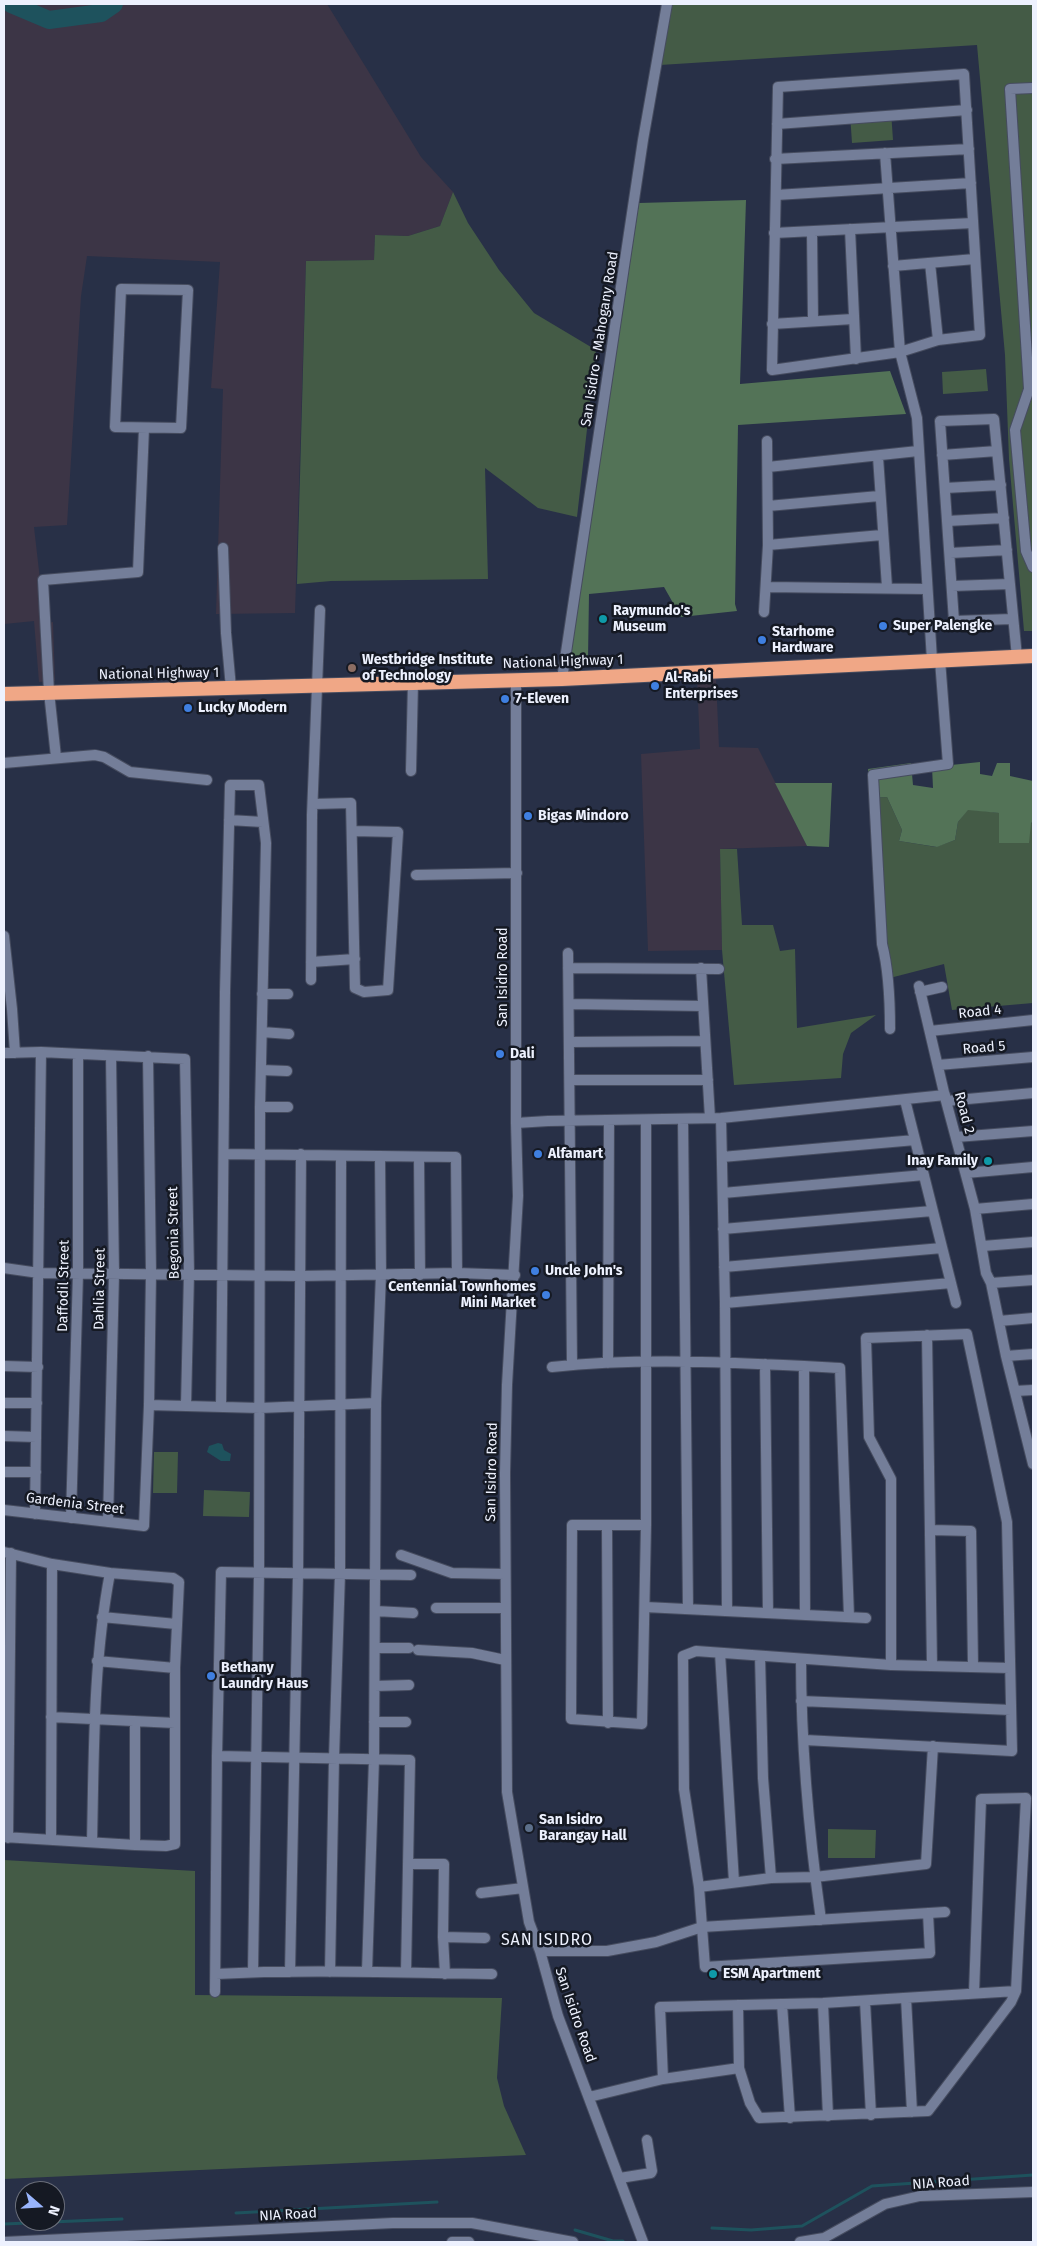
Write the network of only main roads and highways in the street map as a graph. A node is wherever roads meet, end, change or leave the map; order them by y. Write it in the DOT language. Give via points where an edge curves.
graph roads {
  1 [pos="1033,656"];
  2 [pos="4,694"];
  1 -- 2 [label="highway, National Highway 1" via="562,679"];
}
